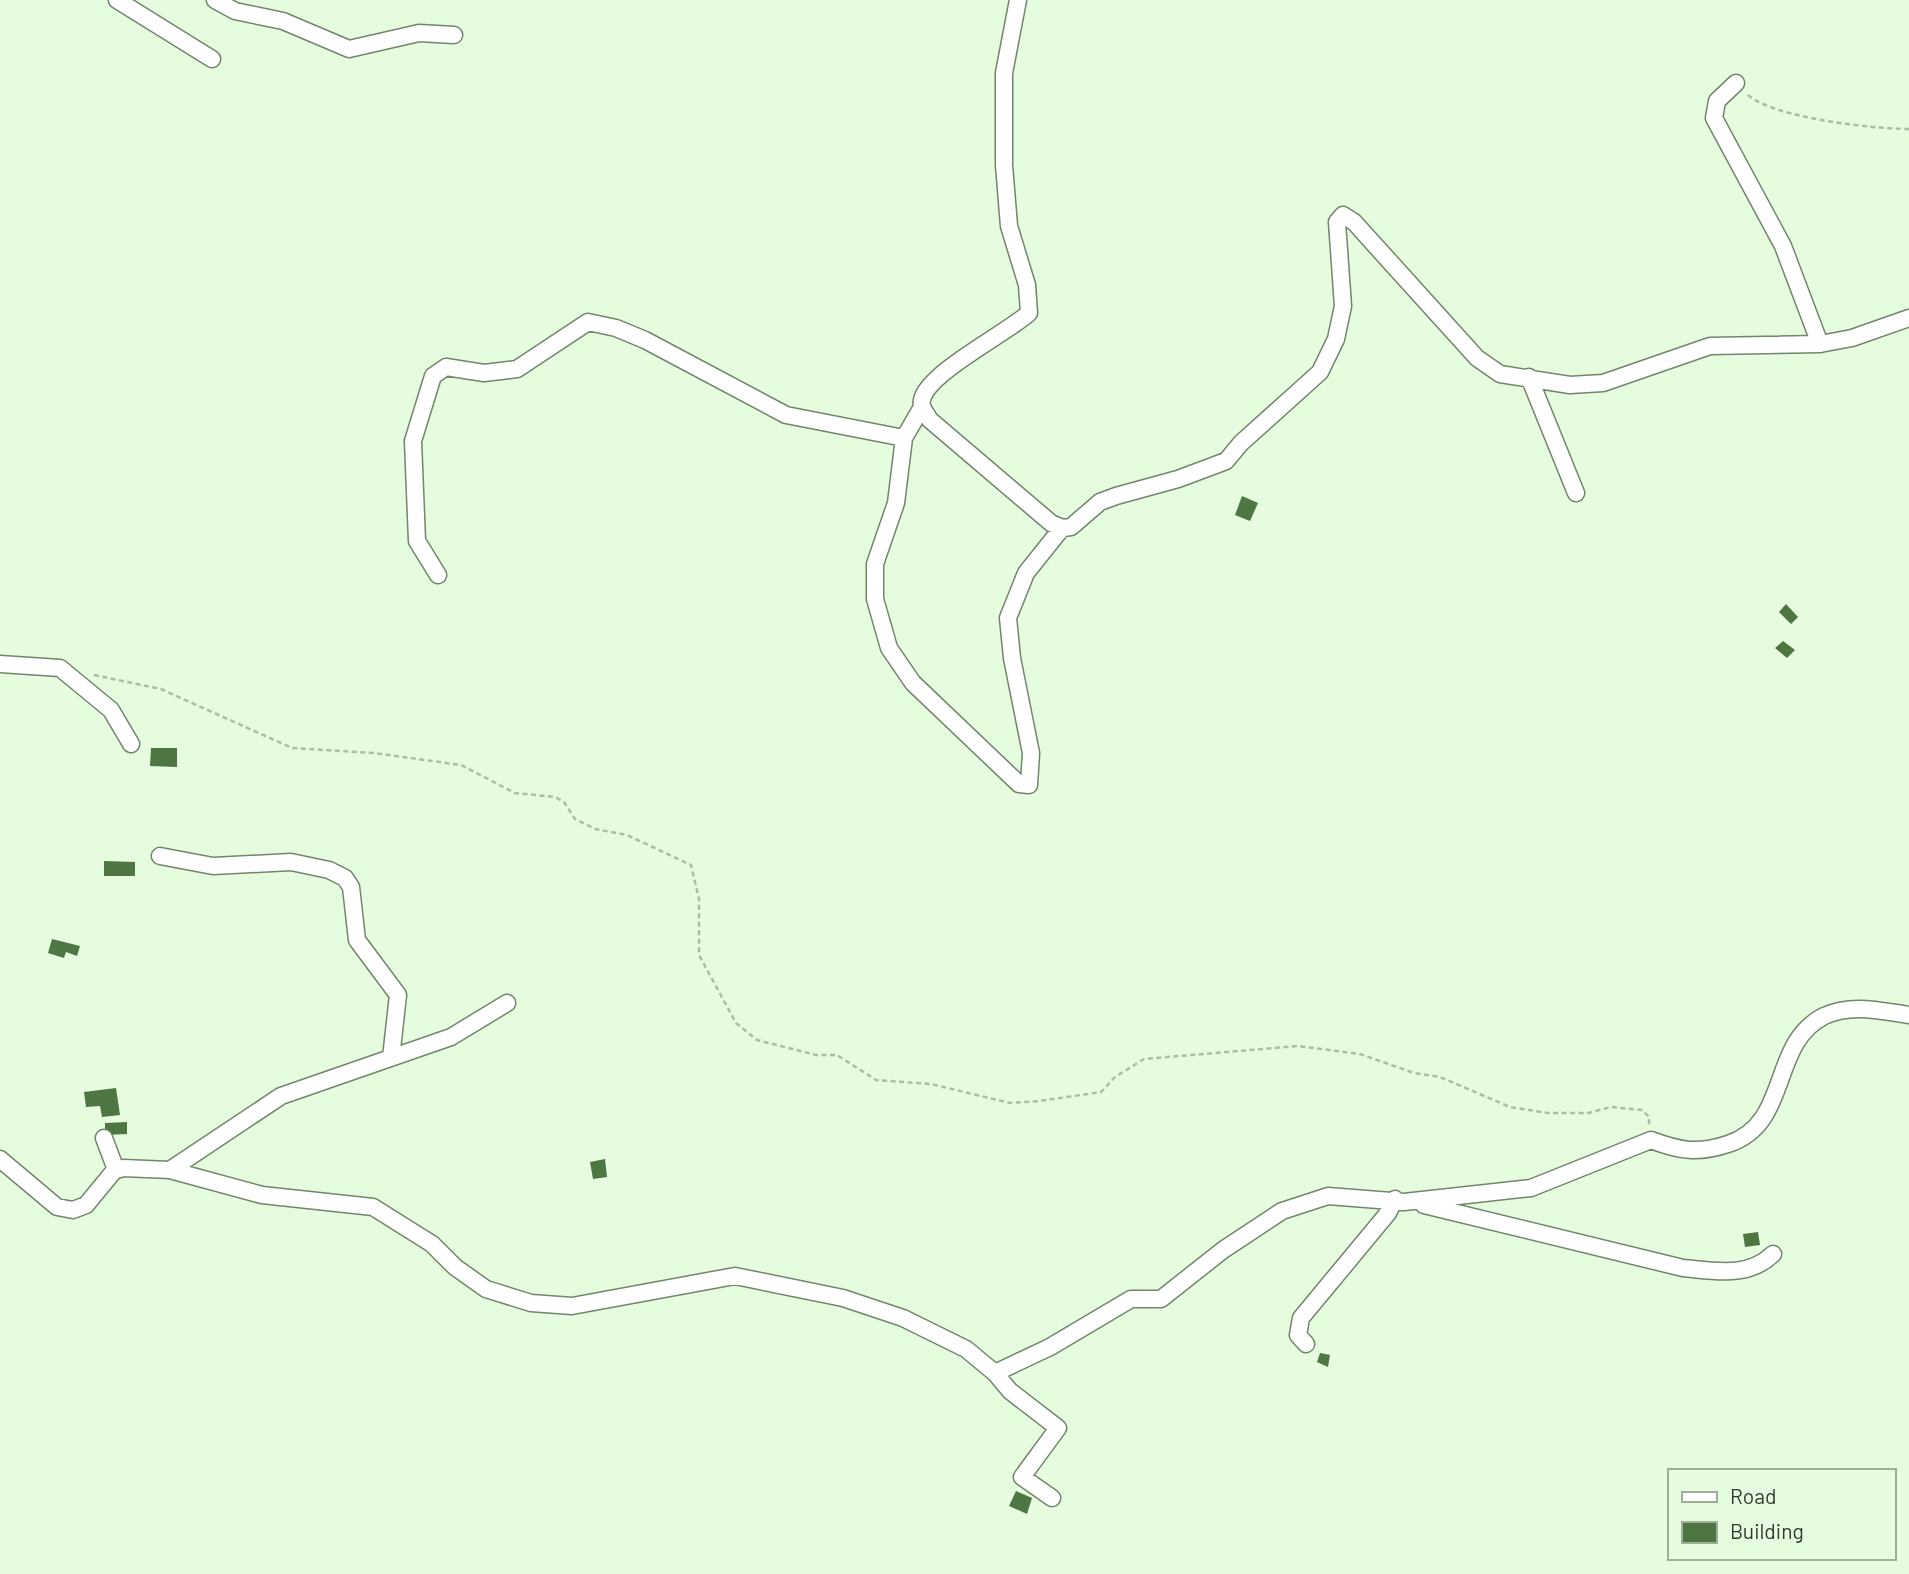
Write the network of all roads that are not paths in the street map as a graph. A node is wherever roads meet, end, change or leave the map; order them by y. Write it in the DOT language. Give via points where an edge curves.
graph roads {
  1 [pos="117,0"];
  2 [pos="215,0"];
  3 [pos="1018,0"];
  4 [pos="454,34"];
  5 [pos="212,59"];
  6 [pos="1736,83"];
  7 [pos="1909,318"];
  8 [pos="1820,344"];
  9 [pos="1529,377"];
  10 [pos="922,407"];
  11 [pos="904,438"];
  12 [pos="1576,493"];
  13 [pos="1062,528"];
  14 [pos="438,575"];
  15 [pos="2,663"];
  16 [pos="131,744"];
  17 [pos="160,856"];
  18 [pos="507,1003"];
  19 [pos="1909,1015"];
  20 [pos="391,1058"];
  21 [pos="104,1138"];
  22 [pos="0,1159"];
  23 [pos="116,1170"];
  24 [pos="170,1170"];
  25 [pos="1399,1200"];
  26 [pos="1773,1254"];
  27 [pos="1306,1344"];
  28 [pos="995,1373"];
  29 [pos="1052,1498"];
  1 -- 5 [label="street"];
  2 -- 4 [label="street" via="235,11 282,21 349,48 419,33"];
  3 -- 10 [label="street" via="1004,73 1004,165 1009,226 1027,285 1029,313 933,383 922,397"];
  6 -- 8 [label="street" via="1717,101 1714,118 1783,246"];
  7 -- 8 [label="street"];
  8 -- 9 [label="street" via="1710,346 1603,383 1570,385"];
  9 -- 12 [label="street"];
  9 -- 13 [label="street" via="1500,374 1477,358 1343,215 1337,222 1343,306 1320,373 1226,461 1100,502 1071,527"];
  10 -- 11 [label="street"];
  10 -- 13 [label="street" via="930,420"];
  11 -- 13 [label="street" via="896,503 876,564 876,600 888,648 913,683 1019,784 1029,785 1031,753 1008,618 1026,573"];
  11 -- 14 [label="street" via="786,415 645,340 588,322 517,369 484,373 446,367 433,376 413,442 417,541"];
  15 -- 16 [label="street" via="60,668 111,710"];
  17 -- 20 [label="street" via="213,866 291,862 345,878 351,887 357,940 398,996"];
  18 -- 20 [label="street" via="452,1037"];
  19 -- 25 [label="street" via="1860,1008 1822,1017 1795,1041 1769,1112 1738,1141 1706,1152 1683,1152 1651,1140 1531,1188"];
  20 -- 24 [label="street" via="281,1096"];
  21 -- 23 [label="street"];
  22 -- 23 [label="street" via="57,1207 73,1210 86,1205"];
  23 -- 24 [label="street"];
  24 -- 28 [label="street" via="262,1195 373,1207 432,1244 486,1289 531,1303 572,1306 736,1276 771,1281 903,1318 966,1349"];
  25 -- 26 [label="street" via="1683,1268 1726,1272 1760,1267"];
  25 -- 27 [label="street" via="1301,1318 1297,1335"];
  25 -- 28 [label="street" via="1328,1196 1282,1211 1161,1299 1131,1299 1050,1348"];
  28 -- 29 [label="street" via="1058,1429 1022,1477"];
}
